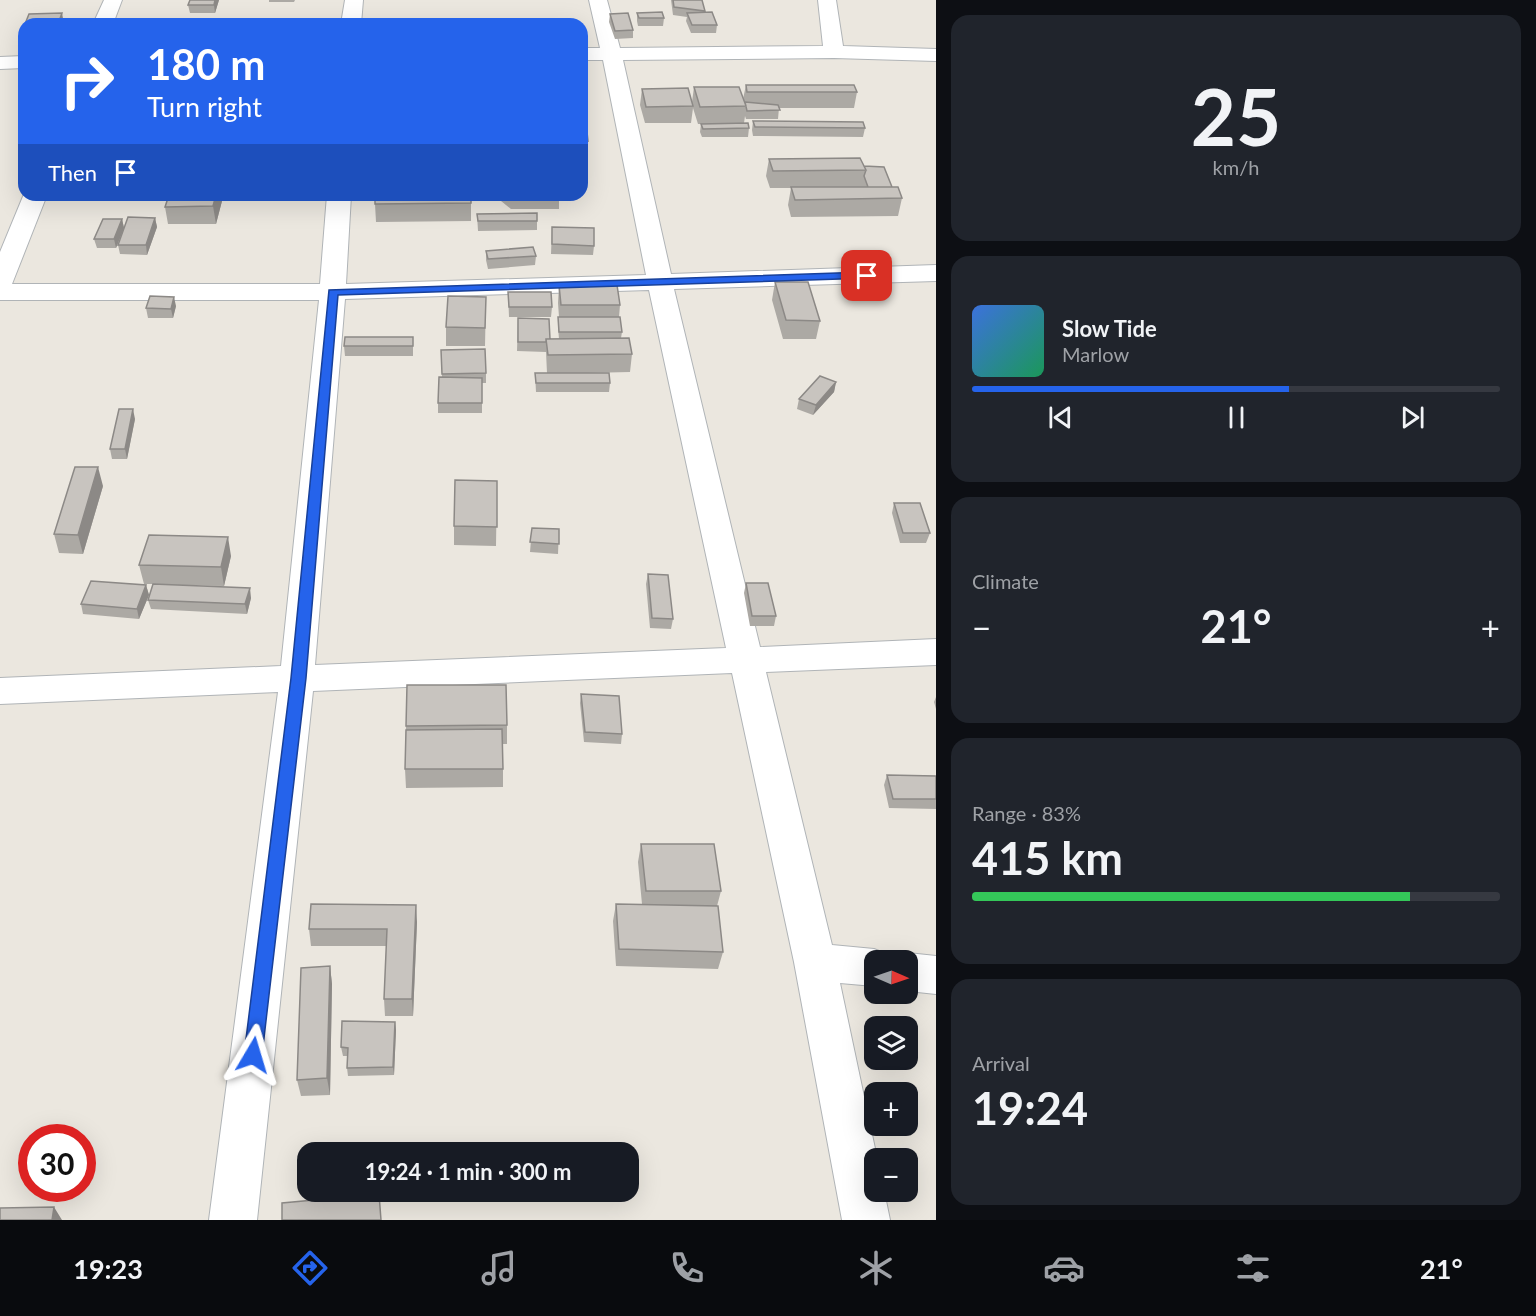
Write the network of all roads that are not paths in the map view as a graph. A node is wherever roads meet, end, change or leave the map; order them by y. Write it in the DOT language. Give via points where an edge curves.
graph roads {
  1 [pos="113,0"];
  2 [pos="354,0"];
  3 [pos="598,0"];
  4 [pos="827,0"];
  5 [pos="106,18"];
  6 [pos="352,18"];
  7 [pos="834,52"];
  8 [pos="597,54"];
  9 [pos="936,56"];
  10 [pos="18,62"];
  11 [pos="0,63"];
  12 [pos="33,201"];
  13 [pos="339,201"];
  14 [pos="936,273"];
  15 [pos="0,283"];
  16 [pos="660,283"];
  17 [pos="0,292"];
  18 [pos="333,292"];
  19 [pos="936,652"];
  20 [pos="747,660"];
  21 [pos="298,678"];
  22 [pos="0,691"];
  23 [pos="815,962"];
  24 [pos="864,967"];
  25 [pos="918,973"];
  26 [pos="936,975"];
  27 [pos="233,1220"];
  28 [pos="866,1220"];
  1 -- 5 [label="street"];
  2 -- 6 [label="street"];
  3 -- 8 [label="street"];
  4 -- 7 [label="street"];
  7 -- 8 [label="street"];
  7 -- 9 [label="street"];
  8 -- 16 [label="street"];
  10 -- 11 [label="street"];
  12 -- 15 [label="street"];
  13 -- 18 [label="street"];
  14 -- 16 [label="street"];
  16 -- 18 [label="street"];
  16 -- 20 [label="street"];
  17 -- 18 [label="street"];
  18 -- 21 [label="street"];
  19 -- 20 [label="street"];
  20 -- 21 [label="street"];
  20 -- 23 [label="street"];
  21 -- 22 [label="street"];
  21 -- 27 [label="street"];
  23 -- 24 [label="street"];
  23 -- 28 [label="street"];
  25 -- 26 [label="street"];
}
